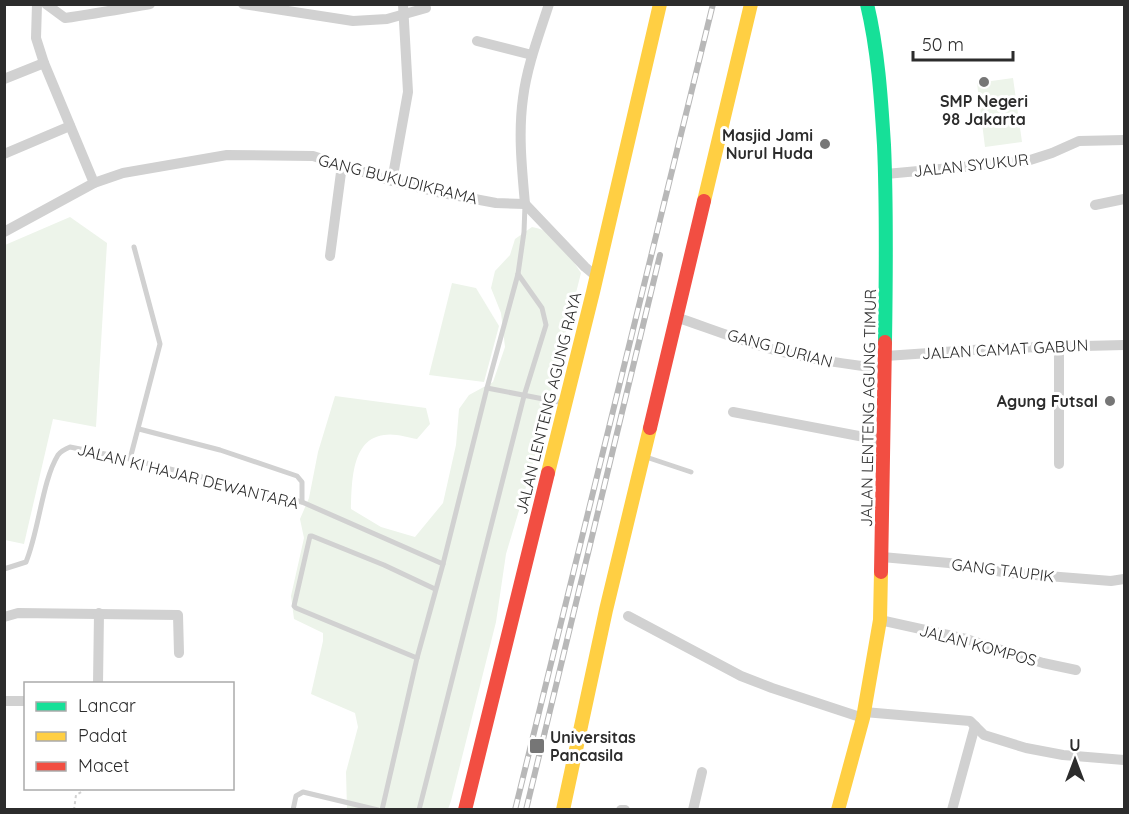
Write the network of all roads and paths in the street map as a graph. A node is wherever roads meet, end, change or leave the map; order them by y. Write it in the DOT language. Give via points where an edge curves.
graph roads {
  1 [pos="38,4"];
  2 [pos="46,4"];
  3 [pos="150,4"];
  4 [pos="243,4"];
  5 [pos="549,4"];
  6 [pos="660,4"];
  7 [pos="751,4"];
  8 [pos="867,4"];
  9 [pos="125,6"];
  10 [pos="273,7"];
  11 [pos="426,8"];
  12 [pos="403,9"];
  13 [pos="477,41"];
  14 [pos="532,55"];
  15 [pos="44,63"];
  16 [pos="4,79"];
  17 [pos="70,126"];
  18 [pos="1125,140"];
  19 [pos="4,154"];
  20 [pos="342,165"];
  21 [pos="886,174"];
  22 [pos="392,181"];
  23 [pos="94,183"];
  24 [pos="1125,200"];
  25 [pos="525,204"];
  26 [pos="1095,206"];
  27 [pos="4,232"];
  28 [pos="134,247"];
  29 [pos="330,256"];
  30 [pos="518,274"];
  31 [pos="597,277"];
  32 [pos="676,317"];
  33 [pos="1125,345"];
  34 [pos="1057,346"];
  35 [pos="885,363"];
  36 [pos="486,388"];
  37 [pos="524,396"];
  38 [pos="566,403"];
  39 [pos="733,412"];
  40 [pos="139,429"];
  41 [pos="885,441"];
  42 [pos="644,457"];
  43 [pos="130,459"];
  44 [pos="1056,464"];
  45 [pos="691,472"];
  46 [pos="302,502"];
  47 [pos="882,557"];
  48 [pos="443,564"];
  49 [pos="4,569"];
  50 [pos="1125,579"];
  51 [pos="435,589"];
  52 [pos="606,610"];
  53 [pos="99,613"];
  54 [pos="628,616"];
  55 [pos="4,617"];
  56 [pos="880,620"];
  57 [pos="179,653"];
  58 [pos="417,658"];
  59 [pos="1076,670"];
  60 [pos="98,682"];
  61 [pos="4,700"];
  62 [pos="24,701"];
  63 [pos="859,715"];
  64 [pos="975,726"];
  65 [pos="1125,760"];
  66 [pos="702,772"];
  67 [pos="82,790"];
  68 [pos="74,810"];
  69 [pos="292,810"];
  70 [pos="380,810"];
  71 [pos="419,810"];
  72 [pos="465,810"];
  73 [pos="563,810"];
  74 [pos="568,810"];
  75 [pos="693,810"];
  76 [pos="838,810"];
  77 [pos="952,810"];
  1 -- 15 [label="street" via="36,38"];
  2 -- 9 [label="street" via="65,18"];
  3 -- 9 [label="street"];
  4 -- 10 [label="street"];
  5 -- 14 [label="street"];
  6 -- 31 [label="main road, JALAN LENTENG AGUNG RAYA"];
  7 -- 32 [label="main road"];
  8 -- 21 [label="main road, JALAN LENTENG AGUNG TIMUR" via="881,90"];
  10 -- 12 [label="street" via="353,21 387,19"];
  11 -- 12 [label="street"];
  12 -- 22 [label="street" via="408,92"];
  13 -- 14 [label="street"];
  14 -- 25 [label="street" via="523,97 520,152"];
  15 -- 16 [label="street"];
  15 -- 17 [label="street"];
  17 -- 19 [label="street"];
  17 -- 23 [label="street"];
  18 -- 21 [label="street, JALAN SYUKUR" via="1079,141 1027,161"];
  20 -- 22 [label="street, GANG BUKUDIKRAMA"];
  20 -- 23 [label="street, GANG BUKUDIKRAMA" via="312,156 227,155 123,173"];
  20 -- 29 [label="street"];
  21 -- 35 [label="main road, JALAN LENTENG AGUNG TIMUR"];
  22 -- 25 [label="street, GANG BUKUDIKRAMA" via="496,203"];
  23 -- 27 [label="street, GANG BUKUDIKRAMA"];
  24 -- 26 [label="street"];
  25 -- 30 [label="lane"];
  25 -- 31 [label="street"];
  28 -- 40 [label="lane" via="160,344"];
  30 -- 36 [label="lane"];
  30 -- 37 [label="lane" via="542,308 546,325"];
  31 -- 38 [label="main road, JALAN LENTENG AGUNG RAYA"];
  32 -- 35 [label="street, GANG DURIAN" via="789,354 835,363"];
  32 -- 42 [label="main road"];
  33 -- 34 [label="street, JALAN CAMAT GABUN"];
  34 -- 35 [label="street, JALAN CAMAT GABUN" via="1001,348"];
  34 -- 44 [label="street"];
  35 -- 41 [label="main road, JALAN LENTENG AGUNG TIMUR"];
  36 -- 37 [label="lane"];
  36 -- 48 [label="lane"];
  37 -- 38 [label="lane"];
  37 -- 71 [label="lane"];
  38 -- 72 [label="main road, JALAN LENTENG AGUNG RAYA"];
  39 -- 41 [label="street"];
  40 -- 43 [label="lane"];
  40 -- 46 [label="lane" via="297,476 302,482"];
  41 -- 47 [label="main road, JALAN LENTENG AGUNG TIMUR"];
  42 -- 45 [label="lane"];
  42 -- 52 [label="main road"];
  43 -- 46 [label="lane, JALAN KI HAJAR DEWANTARA"];
  43 -- 49 [label="lane, JALAN KI HAJAR DEWANTARA" via="69,447 59,453 26,562"];
  46 -- 48 [label="lane, JALAN KI HAJAR DEWANTARA"];
  47 -- 50 [label="street, GANG TAUPIK" via="1009,573"];
  47 -- 56 [label="main road, JALAN LENTENG AGUNG TIMUR"];
  48 -- 51 [label="lane"];
  51 -- 58 [label="lane"];
  51 -- 58 [label="lane" via="354,552 310,537 294,606"];
  52 -- 73 [label="main road"];
  52 -- 74 [label="street" via="609,633"];
  53 -- 55 [label="street" via="18,613"];
  53 -- 57 [label="street" via="178,615"];
  53 -- 60 [label="street"];
  54 -- 63 [label="street" via="741,676"];
  56 -- 59 [label="street, JALAN KOMPOS"];
  56 -- 63 [label="main road, JALAN LENTENG AGUNG TIMUR"];
  58 -- 70 [label="lane"];
  61 -- 62 [label="street"];
  63 -- 64 [label="street" via="970,721"];
  63 -- 76 [label="main road, JALAN LENTENG AGUNG TIMUR"];
  64 -- 65 [label="street" via="984,735 1026,748"];
  64 -- 77 [label="street"];
  66 -- 75 [label="street"];
  67 -- 68 [label="path" via="76,795"];
  69 -- 70 [label="lane" via="296,796 303,792"];
}
